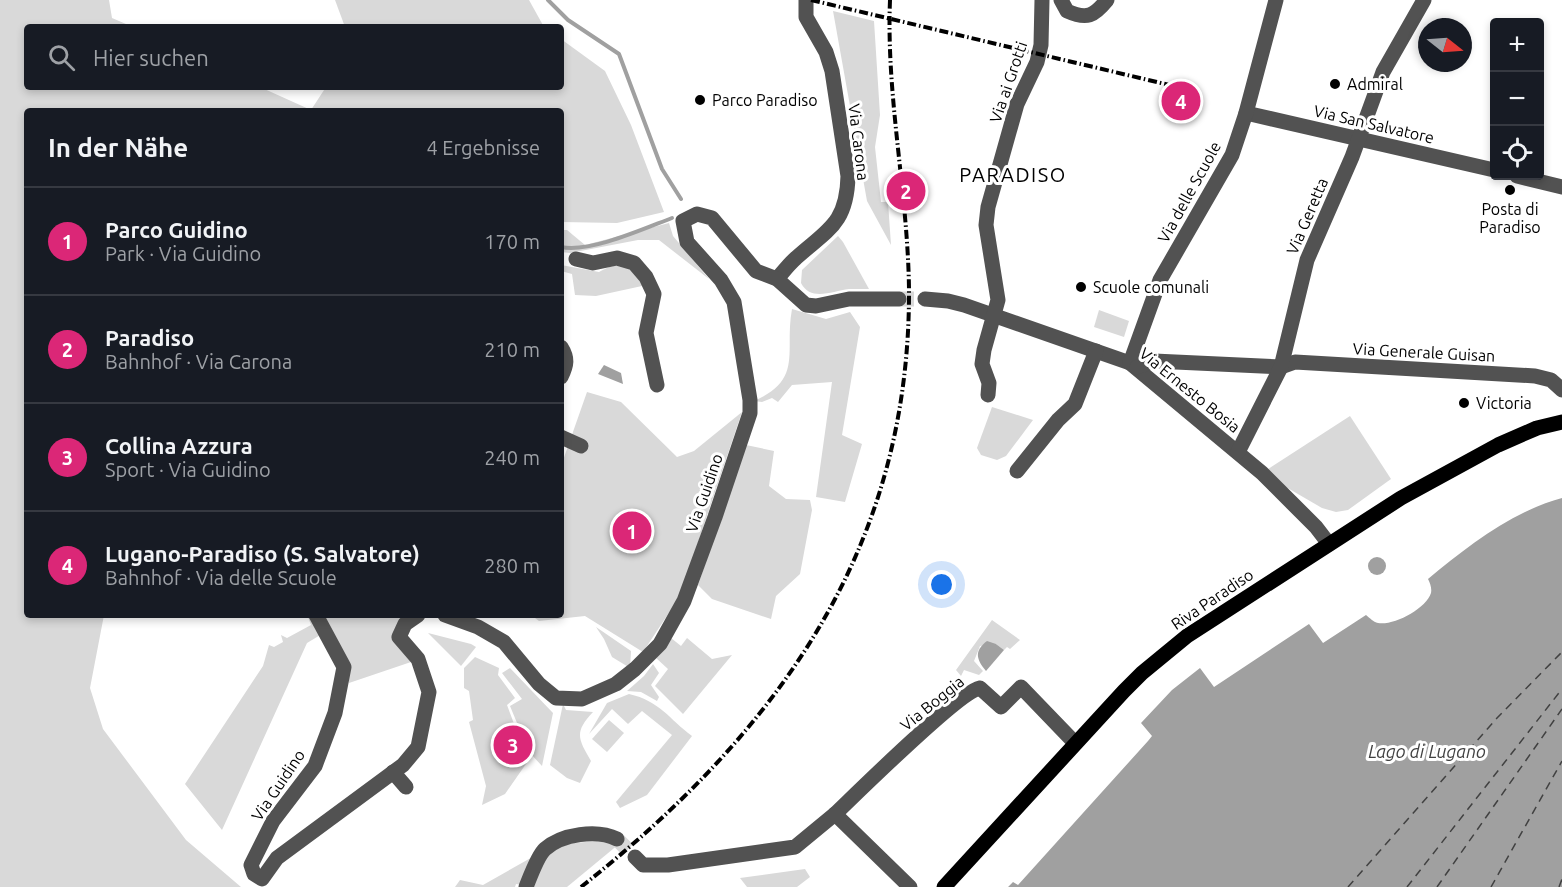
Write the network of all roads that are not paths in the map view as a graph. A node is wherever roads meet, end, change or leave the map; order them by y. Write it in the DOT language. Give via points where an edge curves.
graph roads {
  1 [pos="806,0"];
  2 [pos="1042,0"];
  3 [pos="1061,0"];
  4 [pos="1107,0"];
  5 [pos="1276,0"];
  6 [pos="1424,0"];
  7 [pos="1246,113"];
  8 [pos="1357,139"];
  9 [pos="1490,169"];
  10 [pos="1533,180"];
  11 [pos="1562,187"];
  12 [pos="576,260"];
  13 [pos="777,279"];
  14 [pos="899,299"];
  15 [pos="925,299"];
  16 [pos="994,316"];
  17 [pos="564,351"];
  18 [pos="1096,351"];
  19 [pos="1134,365"];
  20 [pos="1281,367"];
  21 [pos="564,370"];
  22 [pos="657,385"];
  23 [pos="1562,390"];
  24 [pos="988,395"];
  25 [pos="1562,422"];
  26 [pos="564,438"];
  27 [pos="581,446"];
  28 [pos="1238,452"];
  29 [pos="1017,471"];
  30 [pos="1329,544"];
  31 [pos="318,618"];
  32 [pos="414,618"];
  33 [pos="453,618"];
  34 [pos="1076,742"];
  35 [pos="393,772"];
  36 [pos="406,787"];
  37 [pos="835,814"];
  38 [pos="617,839"];
  39 [pos="634,857"];
  40 [pos="260,883"];
  41 [pos="526,887"];
  42 [pos="910,887"];
  43 [pos="944,887"];
  1 -- 13 [label="street, Via Carona" via="806,17 832,71 848,187 844,207 831,229"];
  2 -- 16 [label="street, Via ai Grotti" via="1037,62 1017,104 988,207 986,225 998,300"];
  3 -- 4 [label="street" via="1066,11 1080,18 1094,14"];
  5 -- 7 [label="street, Via delle Scuole"];
  6 -- 8 [label="street, Via Geretta" via="1383,72"];
  7 -- 8 [label="street, Via San Salvatore"];
  7 -- 19 [label="street, Via delle Scuole" via="1227,166 1160,280"];
  8 -- 9 [label="street, Via San Salvatore"];
  8 -- 20 [label="street, Via Geretta" via="1307,260"];
  10 -- 11 [label="street"];
  12 -- 22 [label="street" via="593,263 617,258 634,263 646,277 654,294 646,333"];
  13 -- 14 [label="street" via="811,307 849,299"];
  13 -- 33 [label="street, Via Guidino" via="756,271 712,218 697,214 683,221 687,242 722,280 734,302 750,413 684,602 660,644 616,684 582,699 556,698 538,684 504,642"];
  15 -- 16 [label="street, Via Ernesto Bosia" via="948,301"];
  16 -- 18 [label="street, Via Ernesto Bosia"];
  16 -- 24 [label="street, Via ai Grotti" via="982,364 989,383"];
  17 -- 21 [label="street"];
  18 -- 19 [label="street, Via Ernesto Bosia"];
  18 -- 29 [label="street" via="1075,404"];
  19 -- 20 [label="street, Via Generale Guisan" via="1154,361"];
  19 -- 28 [label="street, Via Ernesto Bosia"];
  20 -- 23 [label="street, Via Generale Guisan" via="1294,362 1545,378"];
  20 -- 28 [label="street, Via Geretta"];
  25 -- 30 [label="main road, Riva Paradiso" via="1537,428 1498,446 1418,488"];
  26 -- 27 [label="street"];
  28 -- 30 [label="street, Via Ernesto Bosia"];
  30 -- 34 [label="main road, Riva Paradiso" via="1215,616 1163,655"];
  31 -- 40 [label="street, Via Guidino" via="344,667 338,702 315,766 273,821 251,865"];
  32 -- 35 [label="street, Via Guidino" via="405,624 399,637 418,659 429,692 418,747"];
  34 -- 37 [label="street, Via Boggia" via="1021,687 1001,708 980,688 974,689"];
  34 -- 43 [label="main road, Riva Paradiso"];
  35 -- 36 [label="street"];
  35 -- 40 [label="street, Via Guidino" via="277,858"];
  37 -- 39 [label="street" via="795,847 668,865 643,866"];
  37 -- 42 [label="street"];
  38 -- 41 [label="street" via="610,835 562,838 543,850"];
}
